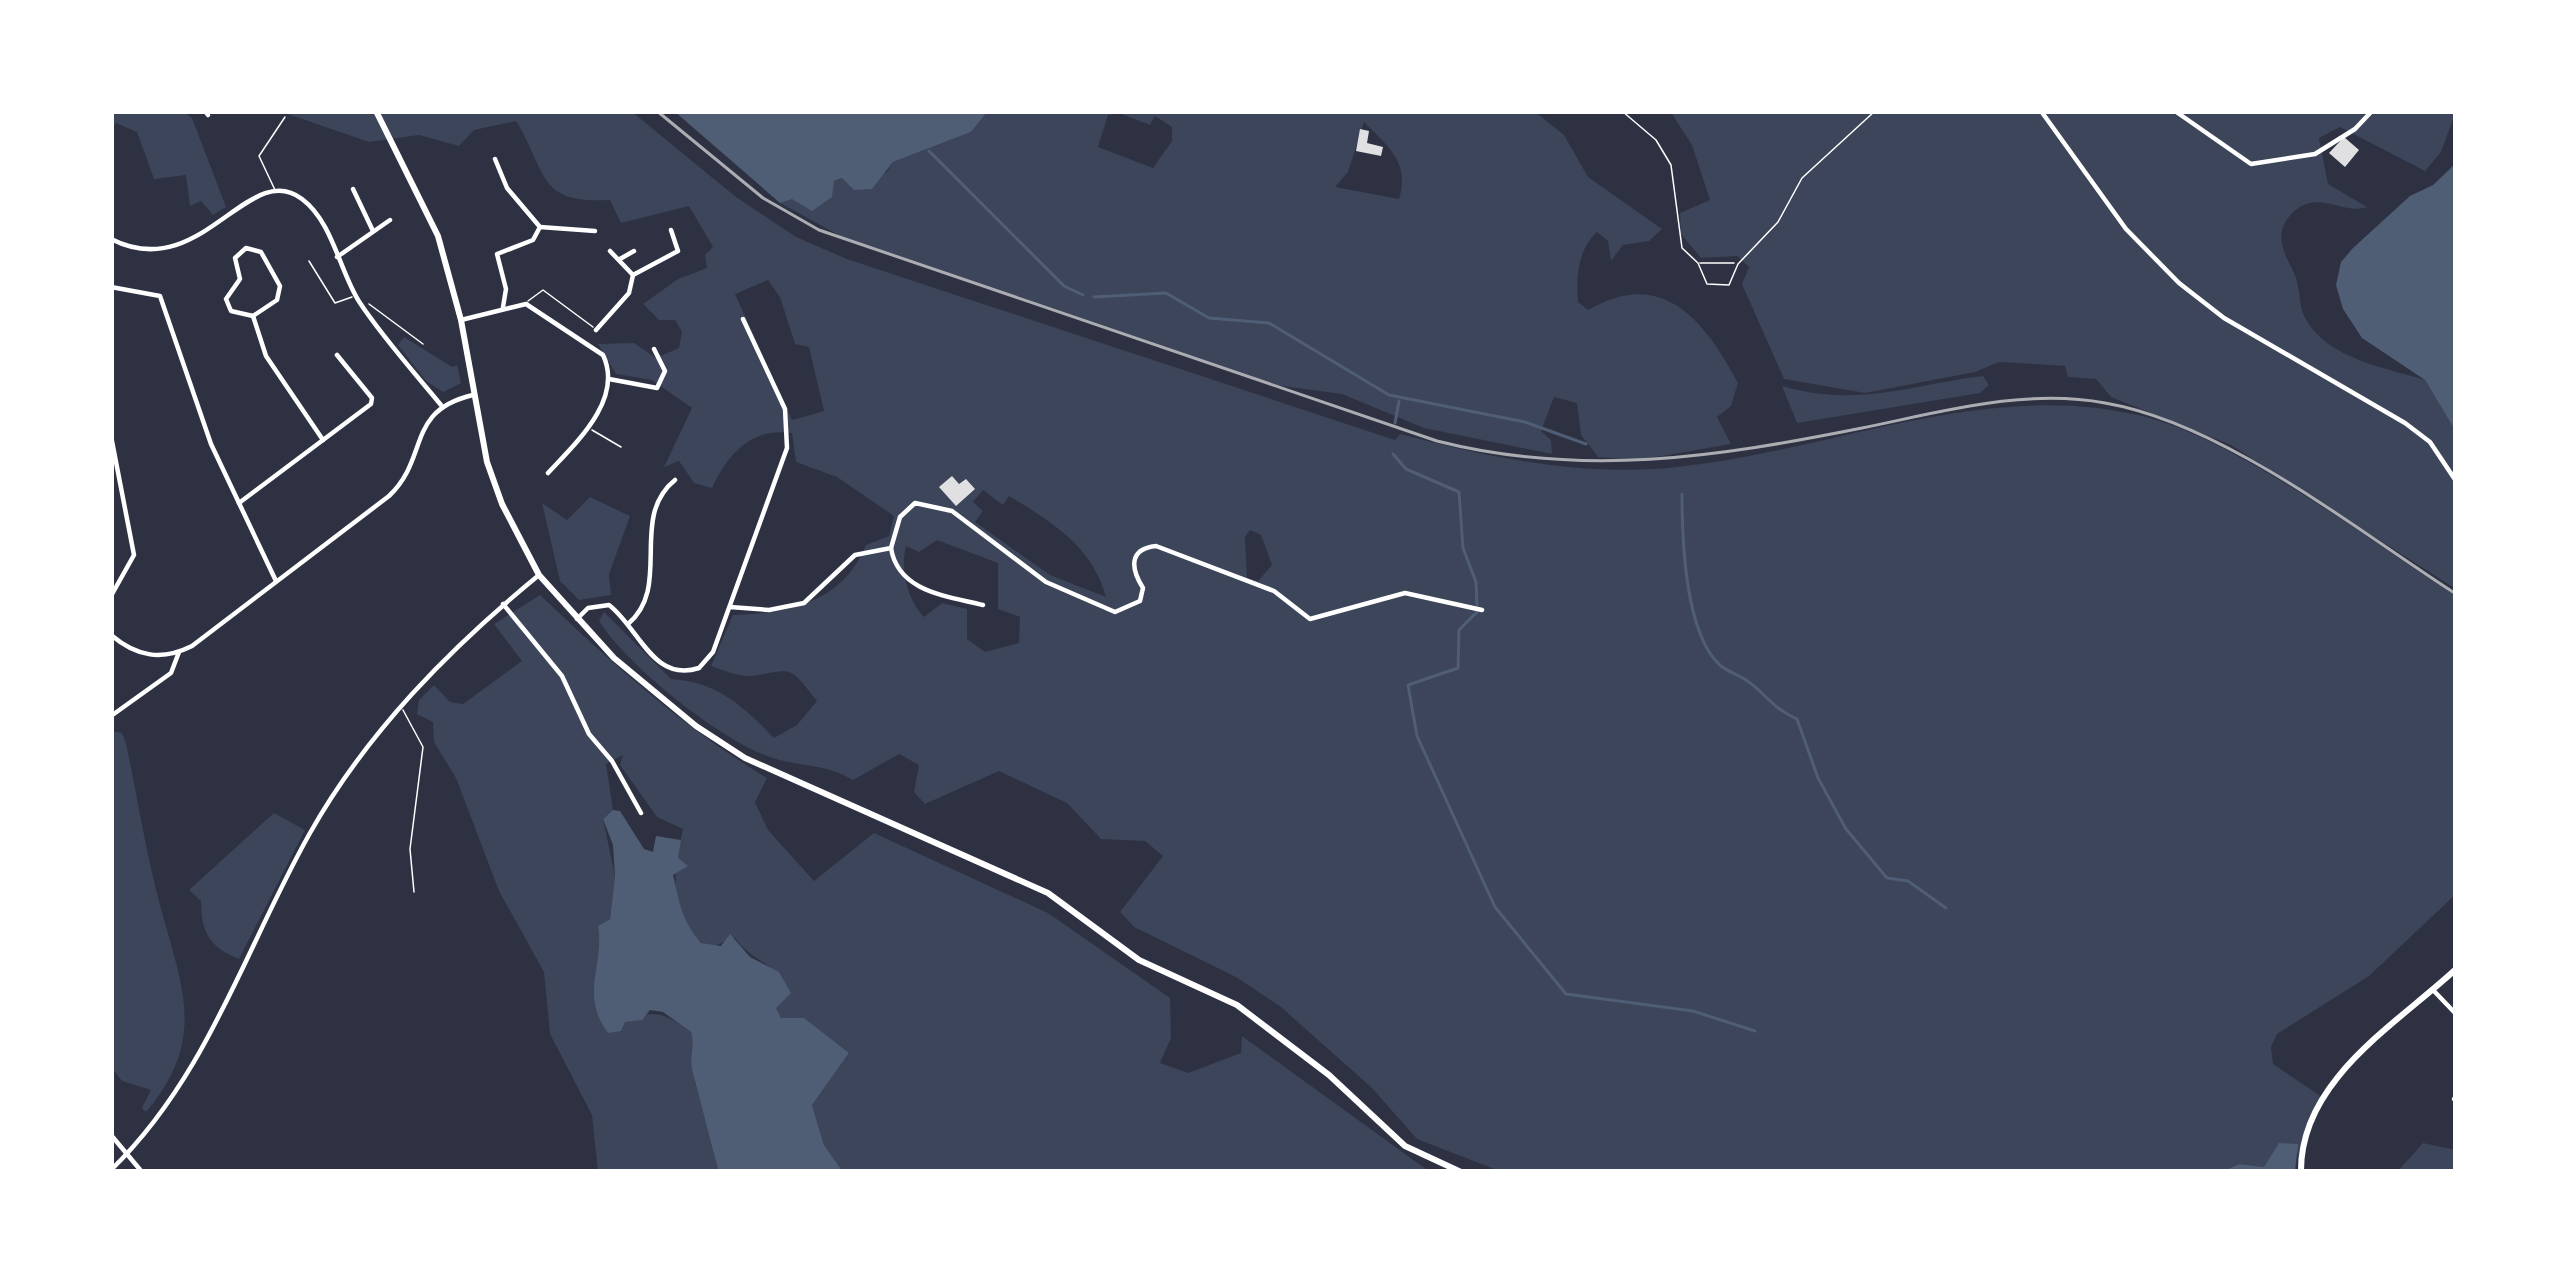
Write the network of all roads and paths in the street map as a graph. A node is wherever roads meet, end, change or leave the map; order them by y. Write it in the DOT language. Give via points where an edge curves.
graph roads {
  1 [pos="376,111"];
  2 [pos="1622,111"];
  3 [pos="1875,111"];
  4 [pos="2041,111"];
  5 [pos="2175,111"];
  6 [pos="2372,111"];
  7 [pos="285,117"];
  8 [pos="495,159"];
  9 [pos="353,189"];
  10 [pos="275,190"];
  11 [pos="390,220"];
  12 [pos="540,227"];
  13 [pos="671,230"];
  14 [pos="373,231"];
  15 [pos="596,231"];
  16 [pos="111,239"];
  17 [pos="610,251"];
  18 [pos="634,251"];
  19 [pos="337,256"];
  20 [pos="620,259"];
  21 [pos="309,261"];
  22 [pos="1698,263"];
  23 [pos="1738,264"];
  24 [pos="633,275"];
  25 [pos="111,287"];
  26 [pos="355,294"];
  27 [pos="369,304"];
  28 [pos="526,304"];
  29 [pos="502,307"];
  30 [pos="254,316"];
  31 [pos="743,319"];
  32 [pos="461,320"];
  33 [pos="596,330"];
  34 [pos="423,344"];
  35 [pos="654,349"];
  36 [pos="337,355"];
  37 [pos="609,379"];
  38 [pos="473,394"];
  39 [pos="441,405"];
  40 [pos="588,428"];
  41 [pos="111,436"];
  42 [pos="323,440"];
  43 [pos="621,447"];
  44 [pos="114,462"];
  45 [pos="548,473"];
  46 [pos="675,480"];
  47 [pos="2456,481"];
  48 [pos="238,502"];
  49 [pos="891,548"];
  50 [pos="539,575"];
  51 [pos="276,581"];
  52 [pos="111,596"];
  53 [pos="503,604"];
  54 [pos="982,605"];
  55 [pos="730,607"];
  56 [pos="1482,610"];
  57 [pos="576,619"];
  58 [pos="628,624"];
  59 [pos="111,635"];
  60 [pos="179,652"];
  61 [pos="401,706"];
  62 [pos="111,716"];
  63 [pos="641,813"];
  64 [pos="414,892"];
  65 [pos="2456,969"];
  66 [pos="2433,990"];
  67 [pos="2456,1014"];
  68 [pos="111,1135"];
  69 [pos="130,1152"];
  70 [pos="111,1170"];
  71 [pos="142,1172"];
  72 [pos="1462,1172"];
  73 [pos="2301,1172"];
  1 -- 32 [label="street" via="429,213"];
  2 -- 22 [label="lane" via="1671,165 1676,231"];
  3 -- 23 [label="lane" via="1802,178 1778,222"];
  4 -- 47 [label="street" via="2156,263 2224,318 2405,423 2430,442"];
  5 -- 6 [label="street" via="2252,164 2315,154"];
  7 -- 10 [label="lane" via="259,156"];
  8 -- 12 [label="street"];
  9 -- 14 [label="street"];
  10 -- 16 [label="street" via="181,246 155,251"];
  10 -- 19 [label="street" via="307,203"];
  11 -- 14 [label="street"];
  12 -- 15 [label="street"];
  12 -- 29 [label="street" via="533,240 496,254"];
  13 -- 24 [label="street" via="678,251"];
  14 -- 19 [label="street"];
  17 -- 20 [label="street"];
  18 -- 20 [label="street"];
  19 -- 26 [label="street"];
  20 -- 24 [label="street"];
  21 -- 26 [label="lane" via="335,303"];
  22 -- 23 [label="lane"];
  22 -- 23 [label="lane" via="1707,284 1721,287"];
  24 -- 33 [label="street" via="629,293"];
  25 -- 48 [label="street" via="156,292"];
  26 -- 39 [label="street"];
  27 -- 34 [label="lane"];
  28 -- 29 [label="street"];
  28 -- 33 [label="lane" via="543,290"];
  28 -- 37 [label="street" via="602,355"];
  29 -- 32 [label="street"];
  30 -- 30 [label="street" via="277,300 280,286 261,252 246,248 235,258 240,279 226,299 231,311"];
  30 -- 42 [label="street" via="266,356"];
  31 -- 55 [label="street" via="784,409 787,448"];
  32 -- 38 [label="street"];
  35 -- 37 [label="street" via="665,371 657,388"];
  36 -- 42 [label="street" via="373,398"];
  37 -- 40 [label="street"];
  38 -- 39 [label="street"];
  38 -- 50 [label="street" via="502,504"];
  39 -- 51 [label="street" via="398,487"];
  40 -- 43 [label="lane"];
  40 -- 45 [label="street"];
  41 -- 44 [label="street"];
  42 -- 48 [label="street"];
  44 -- 52 [label="street" via="134,555"];
  46 -- 58 [label="street" via="655,506 651,580"];
  48 -- 51 [label="street"];
  49 -- 54 [label="street" via="916,586"];
  49 -- 55 [label="street" via="855,555 804,603"];
  49 -- 56 [label="street" via="905,508 928,503 960,516 1046,582 1115,612 1140,602 1134,557 1156,546 1274,591 1318,620 1405,593"];
  50 -- 53 [label="street"];
  50 -- 57 [label="street"];
  51 -- 60 [label="street"];
  53 -- 61 [label="street"];
  53 -- 63 [label="street" via="573,692 589,734"];
  55 -- 58 [label="street" via="713,652 686,672 659,663"];
  57 -- 58 [label="street" via="603,604"];
  57 -- 72 [label="street" via="724,745 1048,893 1139,960 1255,1016 1405,1146"];
  59 -- 60 [label="street" via="154,656"];
  60 -- 62 [label="street" via="171,673"];
  61 -- 64 [label="lane" via="423,747 410,849"];
  61 -- 69 [label="street" via="312,828 203,1050"];
  65 -- 66 [label="street"];
  66 -- 67 [label="street"];
  66 -- 73 [label="street" via="2331,1085"];
  68 -- 69 [label="street"];
  69 -- 70 [label="street"];
  69 -- 71 [label="street"];
}
